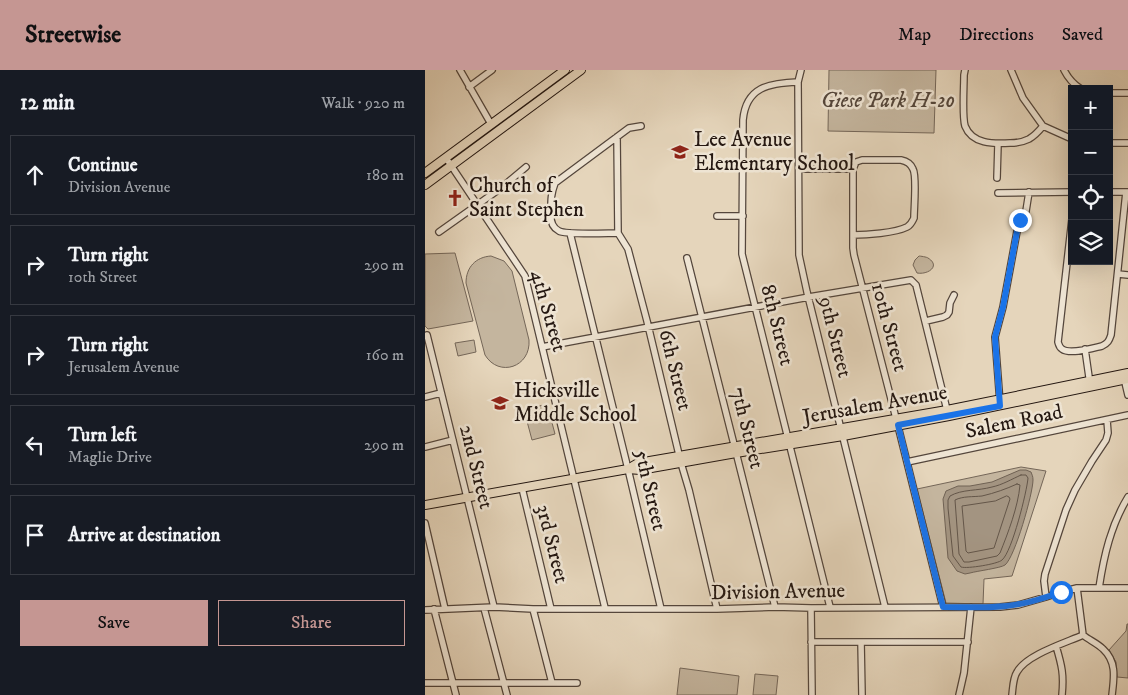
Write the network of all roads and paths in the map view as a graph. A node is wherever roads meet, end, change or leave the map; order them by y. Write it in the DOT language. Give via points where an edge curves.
graph roads {
  1 [pos="460,70"];
  2 [pos="492,70"];
  3 [pos="581,70"];
  4 [pos="801,70"];
  5 [pos="965,70"];
  6 [pos="1011,70"];
  7 [pos="1065,70"];
  8 [pos="562,71"];
  9 [pos="566,81"];
  10 [pos="798,82"];
  11 [pos="1076,85"];
  12 [pos="469,87"];
  13 [pos="1113,93"];
  14 [pos="1128,93"];
  15 [pos="491,124"];
  16 [pos="641,126"];
  17 [pos="1043,126"];
  18 [pos="617,137"];
  19 [pos="1068,137"];
  20 [pos="1113,143"];
  21 [pos="1128,143"];
  22 [pos="998,144"];
  23 [pos="446,158"];
  24 [pos="451,166"];
  25 [pos="525,167"];
  26 [pos="799,169"];
  27 [pos="853,169"];
  28 [pos="425,173"];
  29 [pos="997,178"];
  30 [pos="425,185"];
  31 [pos="1029,192"];
  32 [pos="1068,192"];
  33 [pos="1113,192"];
  34 [pos="1127,192"];
  35 [pos="998,193"];
  36 [pos="477,205"];
  37 [pos="717,216"];
  38 [pos="743,216"];
  39 [pos="1072,220"];
  40 [pos="439,232"];
  41 [pos="570,232"];
  42 [pos="618,233"];
  43 [pos="853,234"];
  44 [pos="687,258"];
  45 [pos="1118,274"];
  46 [pos="1128,274"];
  47 [pos="863,288"];
  48 [pos="954,295"];
  49 [pos="809,297"];
  50 [pos="756,307"];
  51 [pos="702,317"];
  52 [pos="926,321"];
  53 [pos="648,327"];
  54 [pos="427,335"];
  55 [pos="596,337"];
  56 [pos="542,347"];
  57 [pos="1085,349"];
  58 [pos="1126,376"];
  59 [pos="1090,384"];
  60 [pos="441,393"];
  61 [pos="1128,395"];
  62 [pos="425,397"];
  63 [pos="1000,403"];
  64 [pos="948,413"];
  65 [pos="1128,415"];
  66 [pos="1107,420"];
  67 [pos="897,422"];
  68 [pos="842,432"];
  69 [pos="453,440"];
  70 [pos="789,441"];
  71 [pos="425,447"];
  72 [pos="736,450"];
  73 [pos="680,460"];
  74 [pos="907,462"];
  75 [pos="629,469"];
  76 [pos="574,478"];
  77 [pos="521,488"];
  78 [pos="1128,497"];
  79 [pos="468,498"];
  80 [pos="425,505"];
  81 [pos="425,523"];
  82 [pos="1077,588"];
  83 [pos="1099,588"];
  84 [pos="1128,588"];
  85 [pos="1046,597"];
  86 [pos="775,607"];
  87 [pos="830,607"];
  88 [pos="885,607"];
  89 [pos="943,607"];
  90 [pos="971,607"];
  91 [pos="484,608"];
  92 [pos="494,608"];
  93 [pos="551,608"];
  94 [pos="605,608"];
  95 [pos="811,608"];
  96 [pos="434,609"];
  97 [pos="445,609"];
  98 [pos="533,609"];
  99 [pos="661,609"];
  100 [pos="717,609"];
  101 [pos="425,610"];
  102 [pos="1083,635"];
  103 [pos="811,642"];
  104 [pos="861,642"];
  105 [pos="968,642"];
  106 [pos="1056,646"];
  107 [pos="425,682"];
  108 [pos="453,683"];
  109 [pos="503,683"];
  110 [pos="552,683"];
  111 [pos="577,683"];
  112 [pos="960,694"];
  113 [pos="456,695"];
  114 [pos="507,695"];
  115 [pos="812,695"];
  116 [pos="862,695"];
  117 [pos="1012,695"];
  118 [pos="1062,695"];
  119 [pos="1112,695"];
  1 -- 12 [label="street"];
  2 -- 12 [label="street"];
  3 -- 9 [label="main road"];
  4 -- 10 [label="street, 9th Street"];
  5 -- 22 [label="street" via="965,126 979,140"];
  6 -- 17 [label="street" via="1023,98"];
  7 -- 11 [label="street"];
  8 -- 9 [label="street"];
  8 -- 15 [label="main road"];
  9 -- 24 [label="main road"];
  10 -- 26 [label="street, 9th Street"];
  10 -- 38 [label="street, 8th Street" via="761,88 745,107"];
  12 -- 15 [label="street"];
  13 -- 14 [label="street"];
  15 -- 23 [label="main road"];
  16 -- 18 [label="street" via="629,128"];
  17 -- 19 [label="street"];
  17 -- 22 [label="street" via="1027,140"];
  18 -- 41 [label="street" via="555,184 551,194 553,225 559,231"];
  18 -- 42 [label="street, 6th Street"];
  20 -- 21 [label="street"];
  22 -- 29 [label="street"];
  23 -- 24 [label="street, 4th Street"];
  23 -- 28 [label="main road"];
  24 -- 30 [label="main road"];
  24 -- 36 [label="street, 4th Street"];
  25 -- 36 [label="street"];
  26 -- 27 [label="street"];
  26 -- 49 [label="street, 9th Street" via="799,255"];
  27 -- 43 [label="street, 10th Street"];
  27 -- 43 [label="street" via="856,162 862,160 901,160 910,164 914,172 912,223 903,229"];
  31 -- 32 [label="street"];
  31 -- 35 [label="street"];
  31 -- 63 [label="street" via="1026,211 1018,226 995,337"];
  33 -- 34 [label="street"];
  34 -- 45 [label="street"];
  36 -- 40 [label="street"];
  36 -- 56 [label="street, 4th Street" via="525,276"];
  37 -- 38 [label="street"];
  38 -- 50 [label="street, 8th Street" via="742,254"];
  39 -- 57 [label="street" via="1058,342 1063,350"];
  41 -- 42 [label="street"];
  41 -- 55 [label="street, 5th Street"];
  42 -- 53 [label="street, 6th Street" via="628,249"];
  43 -- 47 [label="street, 10th Street" via="854,255"];
  44 -- 51 [label="street, 7th Street"];
  45 -- 46 [label="street"];
  45 -- 57 [label="street" via="1109,341 1103,346"];
  47 -- 49 [label="street"];
  47 -- 52 [label="street" via="911,280 916,285"];
  47 -- 67 [label="street, 10th Street"];
  48 -- 52 [label="street" via="947,315"];
  49 -- 50 [label="street"];
  49 -- 68 [label="street, 9th Street"];
  50 -- 51 [label="street"];
  50 -- 70 [label="street, 8th Street"];
  51 -- 53 [label="street"];
  51 -- 72 [label="street, 7th Street"];
  52 -- 64 [label="street"];
  53 -- 55 [label="street"];
  53 -- 73 [label="street, 6th Street"];
  54 -- 60 [label="street, 2nd Street"];
  55 -- 56 [label="street"];
  55 -- 75 [label="street, 5th Street"];
  56 -- 76 [label="street, 4th Street"];
  57 -- 59 [label="street"];
  58 -- 59 [label="main road, Jerusalem Avenue"];
  58 -- 61 [label="street"];
  59 -- 63 [label="main road, Jerusalem Avenue"];
  60 -- 62 [label="street"];
  60 -- 69 [label="street, 2nd Street"];
  63 -- 64 [label="main road, Jerusalem Avenue"];
  64 -- 67 [label="main road, Jerusalem Avenue"];
  65 -- 66 [label="street, Salem Road"];
  66 -- 74 [label="street, Salem Road"];
  66 -- 85 [label="street" via="1106,440 1080,480 1066,510 1045,574"];
  67 -- 68 [label="main road, Jerusalem Avenue"];
  67 -- 74 [label="street, 10th Street"];
  68 -- 70 [label="main road, Jerusalem Avenue"];
  68 -- 88 [label="street, 9th Street"];
  69 -- 71 [label="street"];
  69 -- 79 [label="street, 2nd Street"];
  70 -- 72 [label="main road, Jerusalem Avenue"];
  70 -- 87 [label="street, 8th Street"];
  72 -- 73 [label="main road, Jerusalem Avenue"];
  72 -- 86 [label="street, 7th Street"];
  73 -- 75 [label="main road, Jerusalem Avenue" via="640,470"];
  73 -- 100 [label="street, 6th Street"];
  74 -- 89 [label="street, 10th Street"];
  75 -- 76 [label="main road, Jerusalem Avenue"];
  75 -- 99 [label="street, 5th Street"];
  76 -- 77 [label="main road, Jerusalem Avenue"];
  76 -- 94 [label="street, 4th Street"];
  77 -- 79 [label="main road, Jerusalem Avenue"];
  77 -- 93 [label="street, 3rd Street"];
  78 -- 83 [label="street" via="1107,542"];
  79 -- 80 [label="main road, Jerusalem Avenue"];
  79 -- 92 [label="street, 2nd Street"];
  81 -- 97 [label="street"];
  82 -- 83 [label="street, Division Avenue"];
  82 -- 85 [label="street, Division Avenue"];
  82 -- 102 [label="street"];
  83 -- 84 [label="street, Division Avenue"];
  85 -- 90 [label="street, Division Avenue" via="1018,605"];
  86 -- 95 [label="street, Division Avenue"];
  86 -- 100 [label="street, Division Avenue"];
  87 -- 88 [label="street, Division Avenue"];
  87 -- 95 [label="street, Division Avenue"];
  88 -- 89 [label="street, Division Avenue"];
  89 -- 90 [label="street, Division Avenue"];
  90 -- 105 [label="street"];
  91 -- 92 [label="street, Division Avenue"];
  91 -- 97 [label="street, Division Avenue"];
  91 -- 109 [label="street"];
  92 -- 98 [label="street, Division Avenue"];
  93 -- 94 [label="street, Division Avenue"];
  93 -- 98 [label="street, Division Avenue"];
  94 -- 99 [label="street, Division Avenue"];
  95 -- 103 [label="street"];
  96 -- 97 [label="street, Division Avenue"];
  96 -- 101 [label="street, Division Avenue"];
  96 -- 108 [label="street"];
  98 -- 110 [label="street, 3rd Street"];
  99 -- 100 [label="street, Division Avenue"];
  102 -- 106 [label="street"];
  102 -- 119 [label="street" via="1104,650 1113,663"];
  103 -- 104 [label="street"];
  103 -- 115 [label="street"];
  104 -- 105 [label="street"];
  104 -- 116 [label="street"];
  105 -- 112 [label="street"];
  106 -- 117 [label="street" via="1020,667"];
  106 -- 118 [label="street" via="1064,679"];
  107 -- 108 [label="street"];
  108 -- 109 [label="street"];
  108 -- 113 [label="street"];
  109 -- 110 [label="street"];
  109 -- 114 [label="street"];
  110 -- 111 [label="street"];
}
